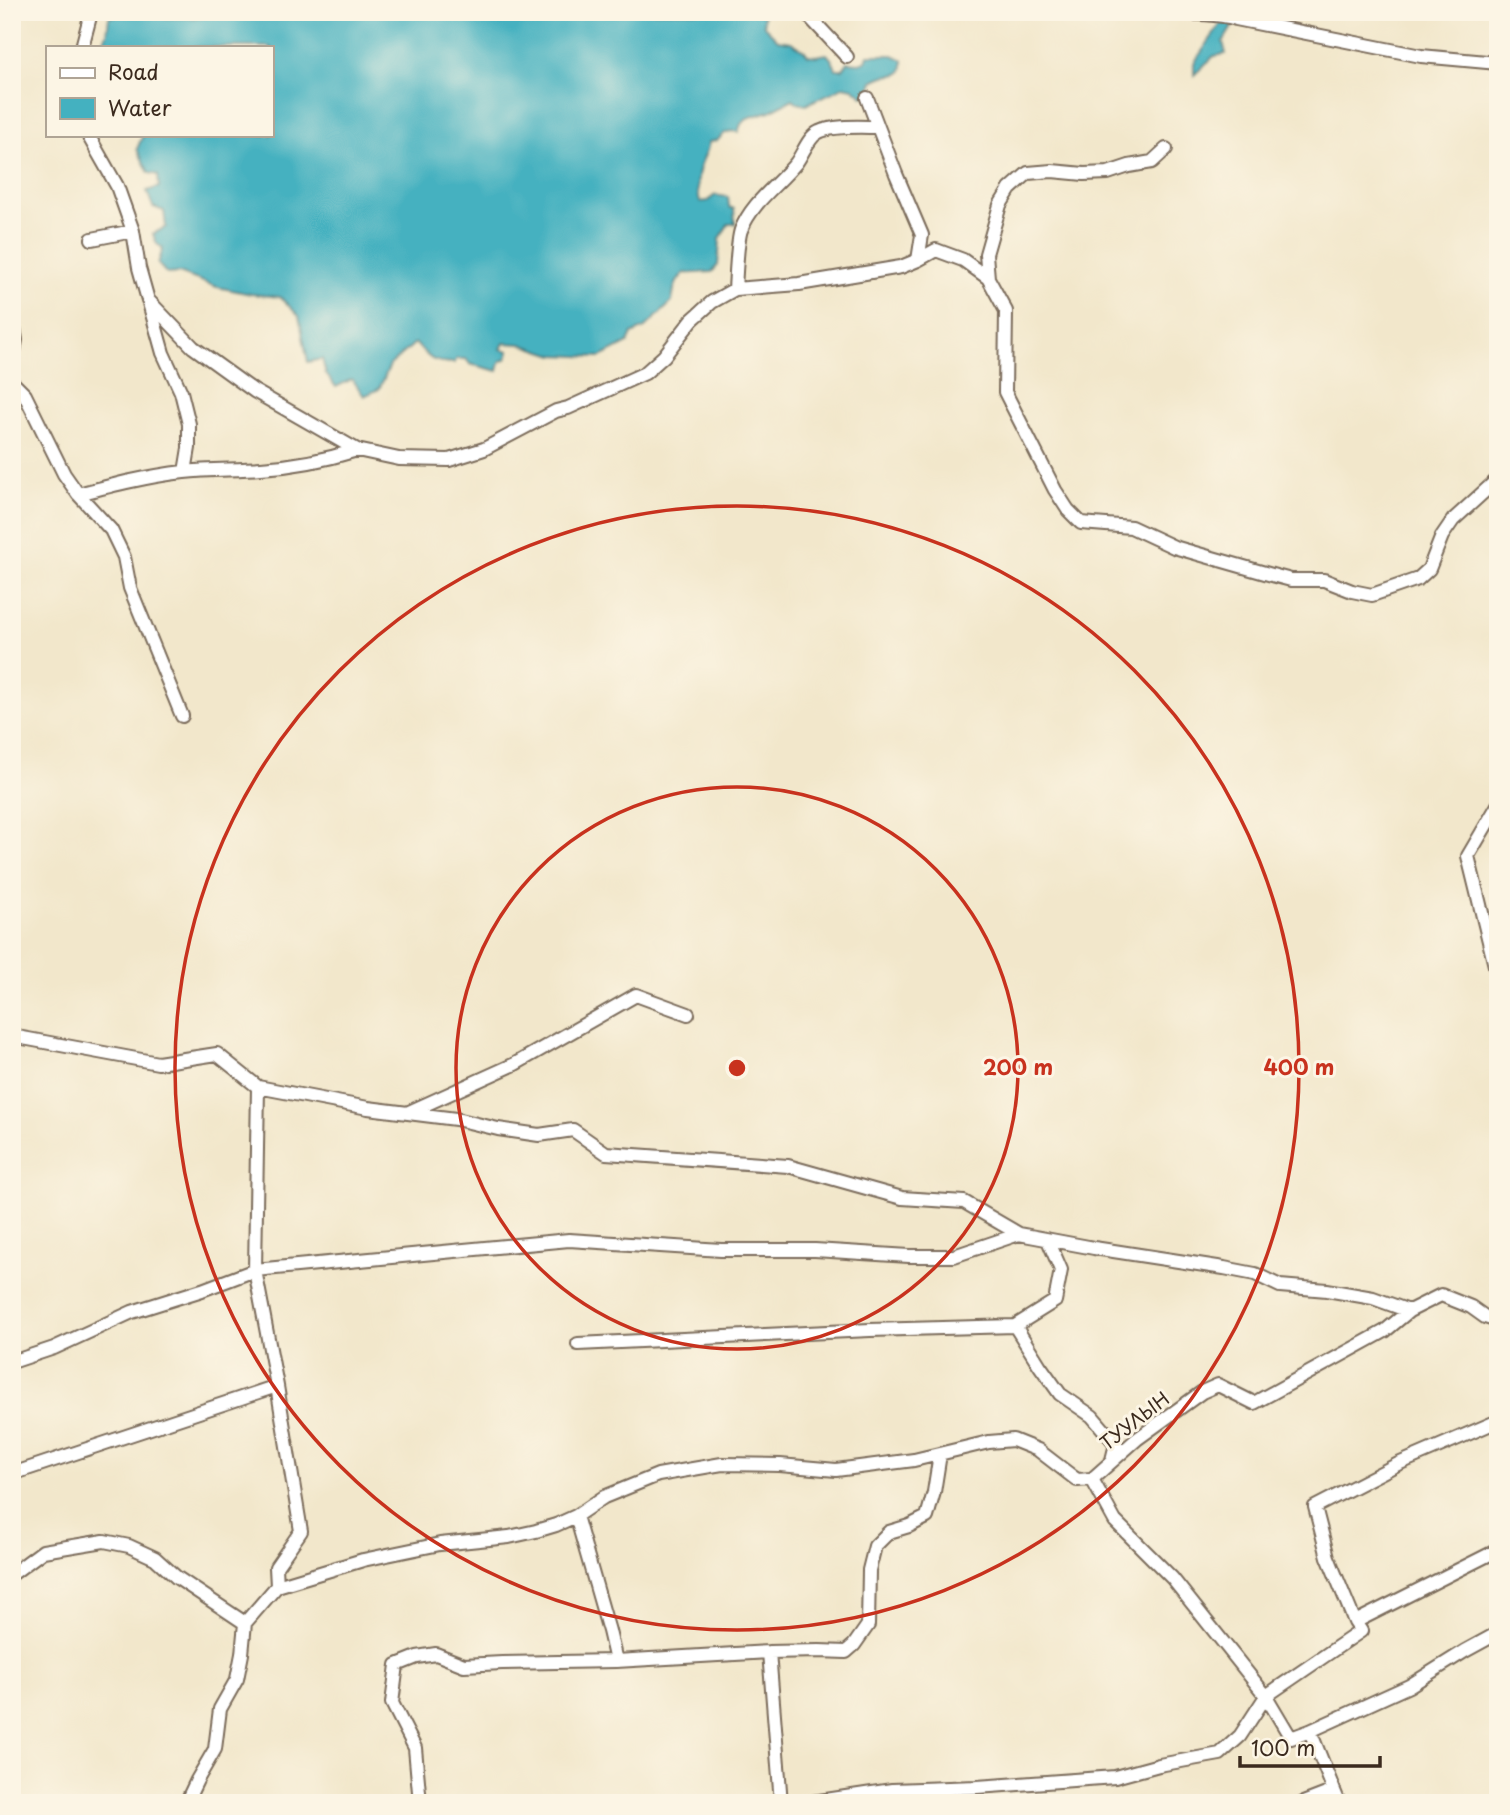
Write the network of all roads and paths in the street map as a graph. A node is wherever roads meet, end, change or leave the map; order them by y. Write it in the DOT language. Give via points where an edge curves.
graph roads {
  1 [pos="90,12"];
  2 [pos="805,12"];
  3 [pos="1177,12"];
  4 [pos="82,46"];
  5 [pos="847,57"];
  6 [pos="1498,63"];
  7 [pos="867,98"];
  8 [pos="878,127"];
  9 [pos="89,136"];
  10 [pos="1166,149"];
  11 [pos="133,231"];
  12 [pos="922,235"];
  13 [pos="92,239"];
  14 [pos="936,250"];
  15 [pos="986,254"];
  16 [pos="918,260"];
  17 [pos="963,260"];
  18 [pos="988,278"];
  19 [pos="735,289"];
  20 [pos="148,300"];
  21 [pos="12,315"];
  22 [pos="12,363"];
  23 [pos="12,382"];
  24 [pos="356,450"];
  25 [pos="185,472"];
  26 [pos="1498,479"];
  27 [pos="78,494"];
  28 [pos="181,716"];
  29 [pos="1498,805"];
  30 [pos="1498,978"];
  31 [pos="688,1014"];
  32 [pos="12,1036"];
  33 [pos="258,1087"];
  34 [pos="406,1113"];
  35 [pos="1019,1234"];
  36 [pos="1048,1240"];
  37 [pos="255,1270"];
  38 [pos="1409,1311"];
  39 [pos="1498,1321"];
  40 [pos="1015,1326"];
  41 [pos="578,1344"];
  42 [pos="12,1362"];
  43 [pos="277,1386"];
  44 [pos="1498,1421"];
  45 [pos="940,1454"];
  46 [pos="1112,1461"];
  47 [pos="12,1474"];
  48 [pos="1092,1479"];
  49 [pos="576,1516"];
  50 [pos="1498,1550"];
  51 [pos="12,1574"];
  52 [pos="277,1586"];
  53 [pos="1355,1622"];
  54 [pos="245,1623"];
  55 [pos="1498,1633"];
  56 [pos="769,1652"];
  57 [pos="616,1661"];
  58 [pos="1266,1696"];
  59 [pos="1310,1731"];
  60 [pos="1336,1797"];
  61 [pos="186,1803"];
  62 [pos="420,1803"];
  63 [pos="781,1803"];
  64 [pos="806,1803"];
  65 [pos="1303,1803"];
  1 -- 4 [label="street"];
  2 -- 5 [label="street"];
  3 -- 6 [label="street" via="1227,16 1421,56"];
  7 -- 8 [label="street"];
  8 -- 12 [label="street"];
  8 -- 19 [label="street" via="846,127 819,132 812,138 740,231"];
  9 -- 11 [label="street" via="117,186"];
  10 -- 15 [label="street" via="1153,162 1108,173 1028,173 1000,205"];
  11 -- 13 [label="street"];
  11 -- 20 [label="street"];
  12 -- 14 [label="street"];
  12 -- 16 [label="street"];
  14 -- 16 [label="street"];
  14 -- 17 [label="street"];
  15 -- 17 [label="street"];
  15 -- 18 [label="street"];
  16 -- 19 [label="street" via="901,267 799,284"];
  17 -- 18 [label="street"];
  18 -- 26 [label="street" via="1006,311 1005,392 1055,490 1081,523 1130,527 1174,547 1272,575 1324,580 1372,595 1418,579 1429,569 1453,520"];
  19 -- 24 [label="street" via="692,320 645,373 556,411 484,449 449,460 399,459"];
  20 -- 24 [label="street" via="193,347 254,391"];
  20 -- 25 [label="street" via="189,424"];
  21 -- 22 [label="street" via="16,347"];
  23 -- 27 [label="street" via="25,395"];
  24 -- 25 [label="street" via="306,463"];
  25 -- 27 [label="street"];
  27 -- 28 [label="street" via="111,530 124,557 130,588"];
  29 -- 30 [label="street" via="1468,856"];
  31 -- 34 [label="street" via="636,995 515,1064"];
  32 -- 33 [label="street" via="158,1063 217,1054"];
  33 -- 34 [label="street"];
  33 -- 37 [label="street"];
  34 -- 35 [label="street" via="539,1135 573,1130 606,1153 788,1166 902,1198 964,1202"];
  35 -- 36 [label="street"];
  35 -- 37 [label="street" via="954,1256 721,1250 569,1240"];
  36 -- 38 [label="street" via="1255,1274 1280,1286 1373,1298"];
  36 -- 40 [label="street" via="1061,1270 1055,1301"];
  37 -- 42 [label="street" via="132,1312"];
  37 -- 43 [label="street"];
  38 -- 39 [label="street" via="1441,1295"];
  38 -- 46 [label="street, ТУУЛЫН" via="1385,1331 1254,1403 1218,1385 1202,1392"];
  40 -- 41 [label="street"];
  40 -- 46 [label="street" via="1060,1394 1093,1416 1116,1444"];
  43 -- 47 [label="street"];
  43 -- 52 [label="street" via="301,1531 276,1567"];
  44 -- 53 [label="street" via="1398,1464 1315,1507 1328,1557"];
  45 -- 48 [label="street" via="1013,1440 1038,1450 1077,1480"];
  45 -- 49 [label="street" via="836,1470 722,1464 657,1475 604,1497"];
  45 -- 56 [label="street" via="927,1517 888,1532 875,1546 869,1570 868,1625 854,1645 846,1652"];
  46 -- 48 [label="street, ТУУЛЫН"];
  48 -- 58 [label="street" via="1115,1521 1172,1578"];
  49 -- 52 [label="street" via="509,1538 440,1544 363,1560"];
  49 -- 57 [label="street"];
  50 -- 53 [label="street"];
  51 -- 54 [label="street" via="43,1551 104,1541 129,1546 155,1558"];
  52 -- 54 [label="street"];
  53 -- 58 [label="street" via="1361,1631"];
  54 -- 61 [label="street" via="237,1679 220,1709 215,1749"];
  55 -- 59 [label="street" via="1409,1686"];
  56 -- 57 [label="street"];
  56 -- 63 [label="street"];
  57 -- 62 [label="street" via="464,1665 436,1654 397,1665 392,1703 415,1748"];
  58 -- 59 [label="street" via="1291,1738"];
  58 -- 64 [label="street" via="1240,1736 1220,1754 1115,1777 892,1790"];
  59 -- 60 [label="street"];
  60 -- 65 [label="street"];
}
